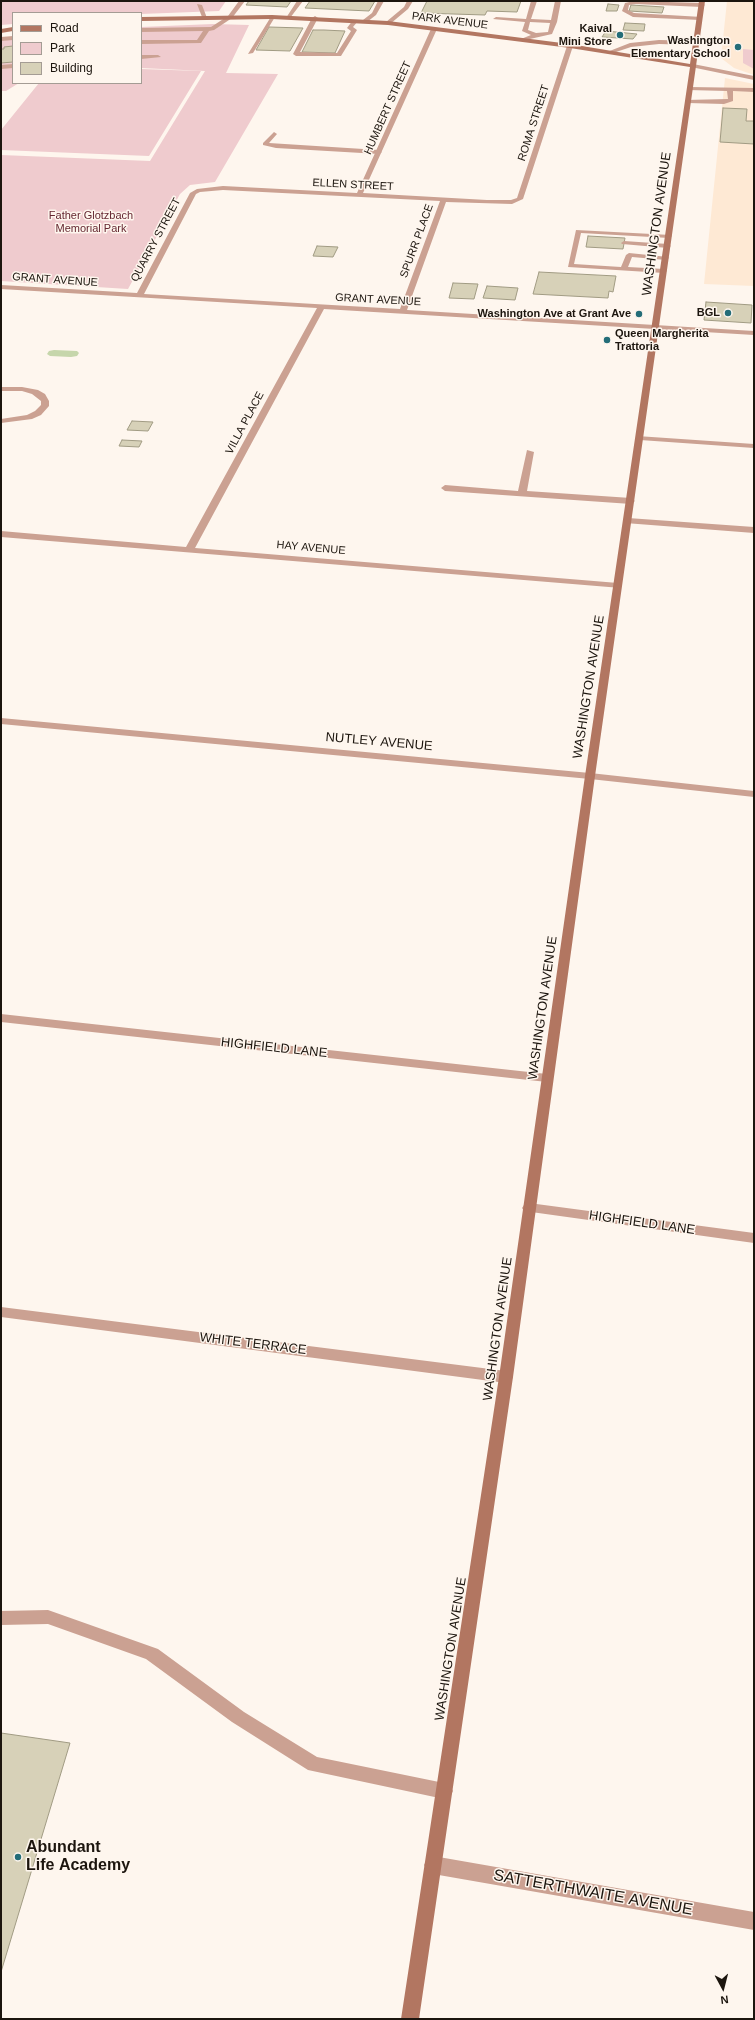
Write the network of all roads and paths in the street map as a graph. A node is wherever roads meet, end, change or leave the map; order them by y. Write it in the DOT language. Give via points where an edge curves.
graph roads {
  1 [pos="242,1"];
  2 [pos="300,1"];
  3 [pos="381,1"];
  4 [pos="410,1"];
  5 [pos="534,1"];
  6 [pos="558,1"];
  7 [pos="702,3"];
  8 [pos="199,5"];
  9 [pos="205,17"];
  10 [pos="230,17"];
  11 [pos="272,17"];
  12 [pos="288,17"];
  13 [pos="315,18"];
  14 [pos="700,18"];
  15 [pos="142,19"];
  16 [pos="496,19"];
  17 [pos="528,20"];
  18 [pos="355,21"];
  19 [pos="366,21"];
  20 [pos="554,22"];
  21 [pos="388,23"];
  22 [pos="12,29"];
  23 [pos="207,29"];
  24 [pos="434,29"];
  25 [pos="142,30"];
  26 [pos="1,31"];
  27 [pos="536,35"];
  28 [pos="12,38"];
  29 [pos="1,39"];
  30 [pos="523,40"];
  31 [pos="142,42"];
  32 [pos="697,43"];
  33 [pos="570,46"];
  34 [pos="610,52"];
  35 [pos="250,53"];
  36 [pos="142,57"];
  37 [pos="158,57"];
  38 [pos="12,66"];
  39 [pos="693,66"];
  40 [pos="1,67"];
  41 [pos="754,78"];
  42 [pos="730,90"];
  43 [pos="754,90"];
  44 [pos="689,95"];
  45 [pos="274,134"];
  46 [pos="379,152"];
  47 [pos="193,193"];
  48 [pos="359,195"];
  49 [pos="444,200"];
  50 [pos="512,202"];
  51 [pos="634,234"];
  52 [pos="668,241"];
  53 [pos="624,243"];
  54 [pos="632,243"];
  55 [pos="629,255"];
  56 [pos="666,258"];
  57 [pos="624,269"];
  58 [pos="664,271"];
  59 [pos="1,288"];
  60 [pos="139,296"];
  61 [pos="321,307"];
  62 [pos="403,312"];
  63 [pos="656,326"];
  64 [pos="754,333"];
  65 [pos="1,389"];
  66 [pos="1,421"];
  67 [pos="640,438"];
  68 [pos="754,446"];
  69 [pos="530,452"];
  70 [pos="445,488"];
  71 [pos="522,493"];
  72 [pos="630,501"];
  73 [pos="628,521"];
  74 [pos="754,530"];
  75 [pos="1,534"];
  76 [pos="189,550"];
  77 [pos="618,586"];
  78 [pos="1,721"];
  79 [pos="590,776"];
  80 [pos="754,794"];
  81 [pos="1,1018"];
  82 [pos="547,1078"];
  83 [pos="529,1208"];
  84 [pos="754,1238"];
  85 [pos="1,1312"];
  86 [pos="506,1377"];
  87 [pos="1,1618"];
  88 [pos="444,1791"];
  89 [pos="433,1865"];
  90 [pos="754,1921"];
  91 [pos="410,2019"];
  1 -- 10 [label="street"];
  2 -- 12 [label="street"];
  3 -- 19 [label="street" via="374,14"];
  4 -- 21 [label="street" via="406,8"];
  5 -- 17 [label="street"];
  6 -- 20 [label="street"];
  7 -- 14 [label="main road, WASHINGTON AVENUE"];
  7 -- 14 [label="street" via="636,2 627,4 625,11 633,15"];
  8 -- 9 [label="street"];
  9 -- 10 [label="main road, PARK AVENUE"];
  9 -- 15 [label="main road, PARK AVENUE"];
  10 -- 11 [label="main road, PARK AVENUE"];
  10 -- 23 [label="street" via="212,29"];
  11 -- 12 [label="main road, PARK AVENUE"];
  11 -- 35 [label="street"];
  12 -- 13 [label="main road, PARK AVENUE"];
  13 -- 18 [label="main road, PARK AVENUE"];
  13 -- 18 [label="street" via="296,54 339,55 354,30 350,28"];
  14 -- 32 [label="main road, WASHINGTON AVENUE"];
  16 -- 17 [label="street"];
  17 -- 20 [label="street"];
  17 -- 27 [label="street" via="525,31"];
  18 -- 19 [label="main road, PARK AVENUE"];
  19 -- 21 [label="main road, PARK AVENUE"];
  20 -- 27 [label="street" via="550,33"];
  21 -- 24 [label="main road, PARK AVENUE"];
  22 -- 26 [label="main road"];
  23 -- 25 [label="street"];
  23 -- 31 [label="street" via="199,42"];
  24 -- 30 [label="main road, PARK AVENUE"];
  24 -- 46 [label="street, HUMBERT STREET"];
  27 -- 30 [label="street"];
  28 -- 29 [label="street"];
  30 -- 33 [label="main road, PARK AVENUE"];
  32 -- 34 [label="street" via="659,42 630,45"];
  32 -- 39 [label="main road, WASHINGTON AVENUE"];
  33 -- 34 [label="main road, PARK AVENUE"];
  33 -- 50 [label="street, ROMA STREET" via="520,199"];
  34 -- 39 [label="main road, PARK AVENUE"];
  36 -- 37 [label="street"];
  38 -- 40 [label="street"];
  39 -- 41 [label="street, PARK AVENUE"];
  39 -- 44 [label="main road, WASHINGTON AVENUE"];
  42 -- 43 [label="street"];
  42 -- 44 [label="street"];
  42 -- 44 [label="street" via="731,100 724,102"];
  44 -- 52 [label="main road, WASHINGTON AVENUE"];
  45 -- 46 [label="street" via="266,144"];
  46 -- 48 [label="street, HUMBERT STREET"];
  47 -- 48 [label="street, ELLEN STREET" via="223,188"];
  47 -- 60 [label="street, QUARRY STREET"];
  48 -- 49 [label="street, ELLEN STREET"];
  49 -- 50 [label="street, ELLEN STREET"];
  49 -- 62 [label="street, SPURR PLACE"];
  51 -- 52 [label="street"];
  51 -- 54 [label="street"];
  51 -- 57 [label="street" via="578,231 579,241 570,266"];
  52 -- 54 [label="street"];
  52 -- 56 [label="main road, WASHINGTON AVENUE"];
  53 -- 54 [label="street"];
  54 -- 55 [label="street"];
  55 -- 56 [label="street"];
  55 -- 57 [label="street"];
  56 -- 58 [label="main road, WASHINGTON AVENUE"];
  57 -- 58 [label="street"];
  58 -- 63 [label="main road, WASHINGTON AVENUE"];
  59 -- 60 [label="street, GRANT AVENUE"];
  60 -- 61 [label="street, GRANT AVENUE"];
  61 -- 62 [label="street, GRANT AVENUE"];
  61 -- 76 [label="street, VILLA PLACE"];
  62 -- 63 [label="street, GRANT AVENUE"];
  63 -- 64 [label="street, GRANT AVENUE"];
  63 -- 67 [label="main road, WASHINGTON AVENUE"];
  65 -- 66 [label="street" via="35,392 42,396 45,406 29,417"];
  67 -- 68 [label="street"];
  67 -- 72 [label="main road, WASHINGTON AVENUE"];
  69 -- 71 [label="street"];
  70 -- 71 [label="street"];
  71 -- 72 [label="street"];
  72 -- 73 [label="main road, WASHINGTON AVENUE"];
  73 -- 74 [label="street"];
  73 -- 77 [label="main road, WASHINGTON AVENUE"];
  75 -- 76 [label="street, HAY AVENUE"];
  76 -- 77 [label="street, HAY AVENUE"];
  77 -- 79 [label="main road, WASHINGTON AVENUE"];
  78 -- 79 [label="street, NUTLEY AVENUE"];
  79 -- 80 [label="street, NUTLEY AVENUE"];
  79 -- 82 [label="main road, WASHINGTON AVENUE"];
  81 -- 82 [label="street, HIGHFIELD LANE"];
  82 -- 83 [label="main road, WASHINGTON AVENUE"];
  83 -- 84 [label="street, HIGHFIELD LANE"];
  83 -- 86 [label="main road, WASHINGTON AVENUE"];
  85 -- 86 [label="street, WHITE TERRACE"];
  86 -- 88 [label="main road, WASHINGTON AVENUE"];
  87 -- 88 [label="street" via="48,1618 152,1654 238,1717 314,1764"];
  88 -- 89 [label="main road, WASHINGTON AVENUE"];
  89 -- 90 [label="street, SATTERTHWAITE AVENUE"];
  89 -- 91 [label="main road, WASHINGTON AVENUE"];
}
